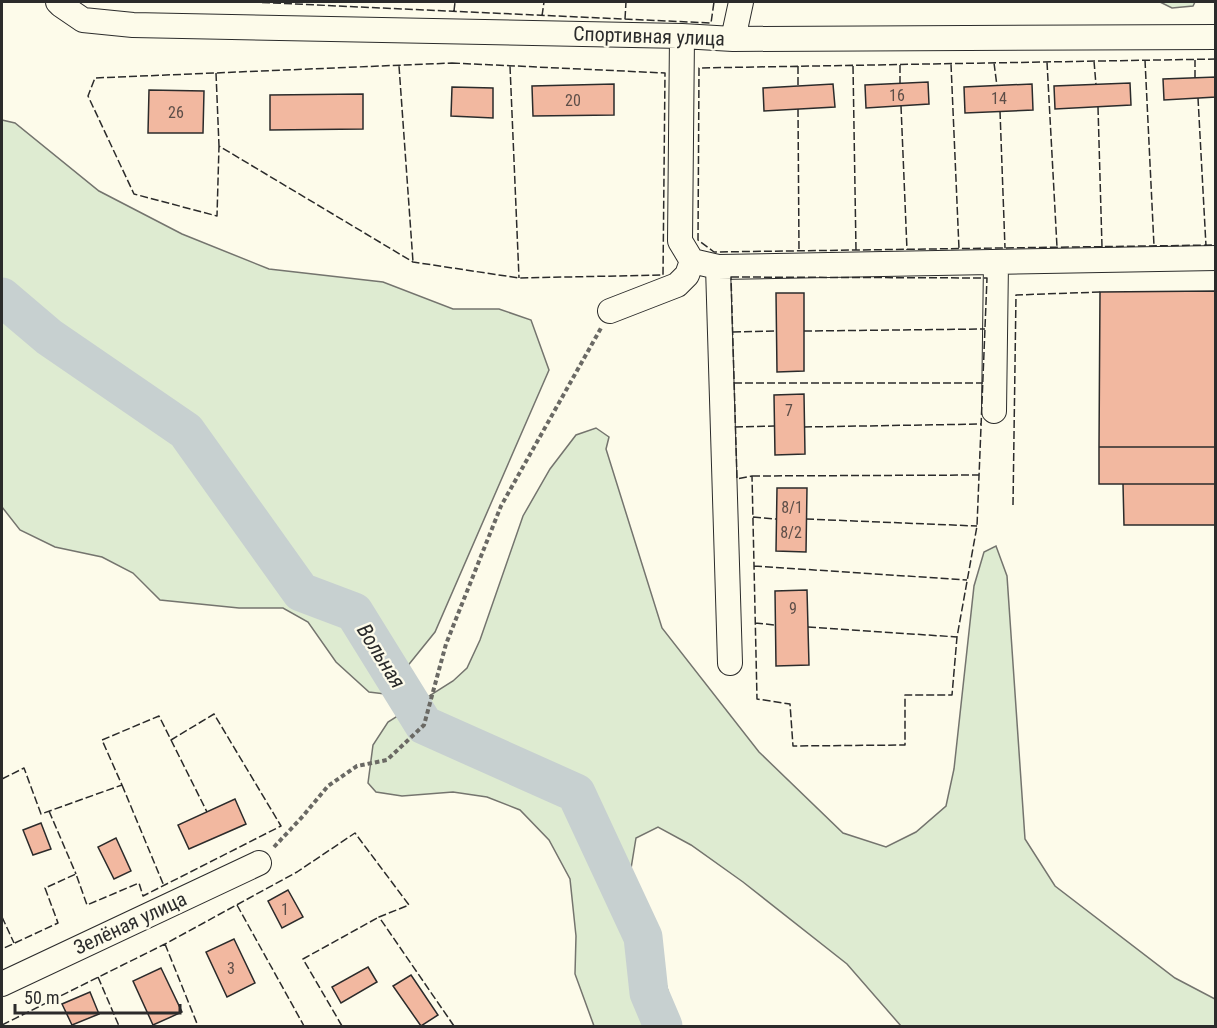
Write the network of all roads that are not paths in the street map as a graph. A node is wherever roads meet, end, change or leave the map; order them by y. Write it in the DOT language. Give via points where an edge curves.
graph roads {
  1 [pos="58,2"];
  2 [pos="741,2"];
  3 [pos="682,36"];
  4 [pos="1215,37"];
  5 [pos="733,39"];
  6 [pos="1215,258"];
  7 [pos="692,261"];
  8 [pos="996,262"];
  9 [pos="718,267"];
  10 [pos="610,311"];
  11 [pos="994,411"];
  12 [pos="730,663"];
  13 [pos="259,863"];
  14 [pos="2,984"];
  1 -- 3 [label="street, Спортивная улица" via="83,20 133,25"];
  2 -- 5 [label="street"];
  3 -- 5 [label="street, Спортивная улица"];
  3 -- 7 [label="street" via="680,241"];
  4 -- 5 [label="street, Спортивная улица"];
  6 -- 8 [label="street"];
  7 -- 9 [label="street"];
  7 -- 10 [label="street" via="687,275 677,285"];
  8 -- 9 [label="street"];
  8 -- 11 [label="street"];
  9 -- 12 [label="street"];
  13 -- 14 [label="street, Зелёная улица"];
}
